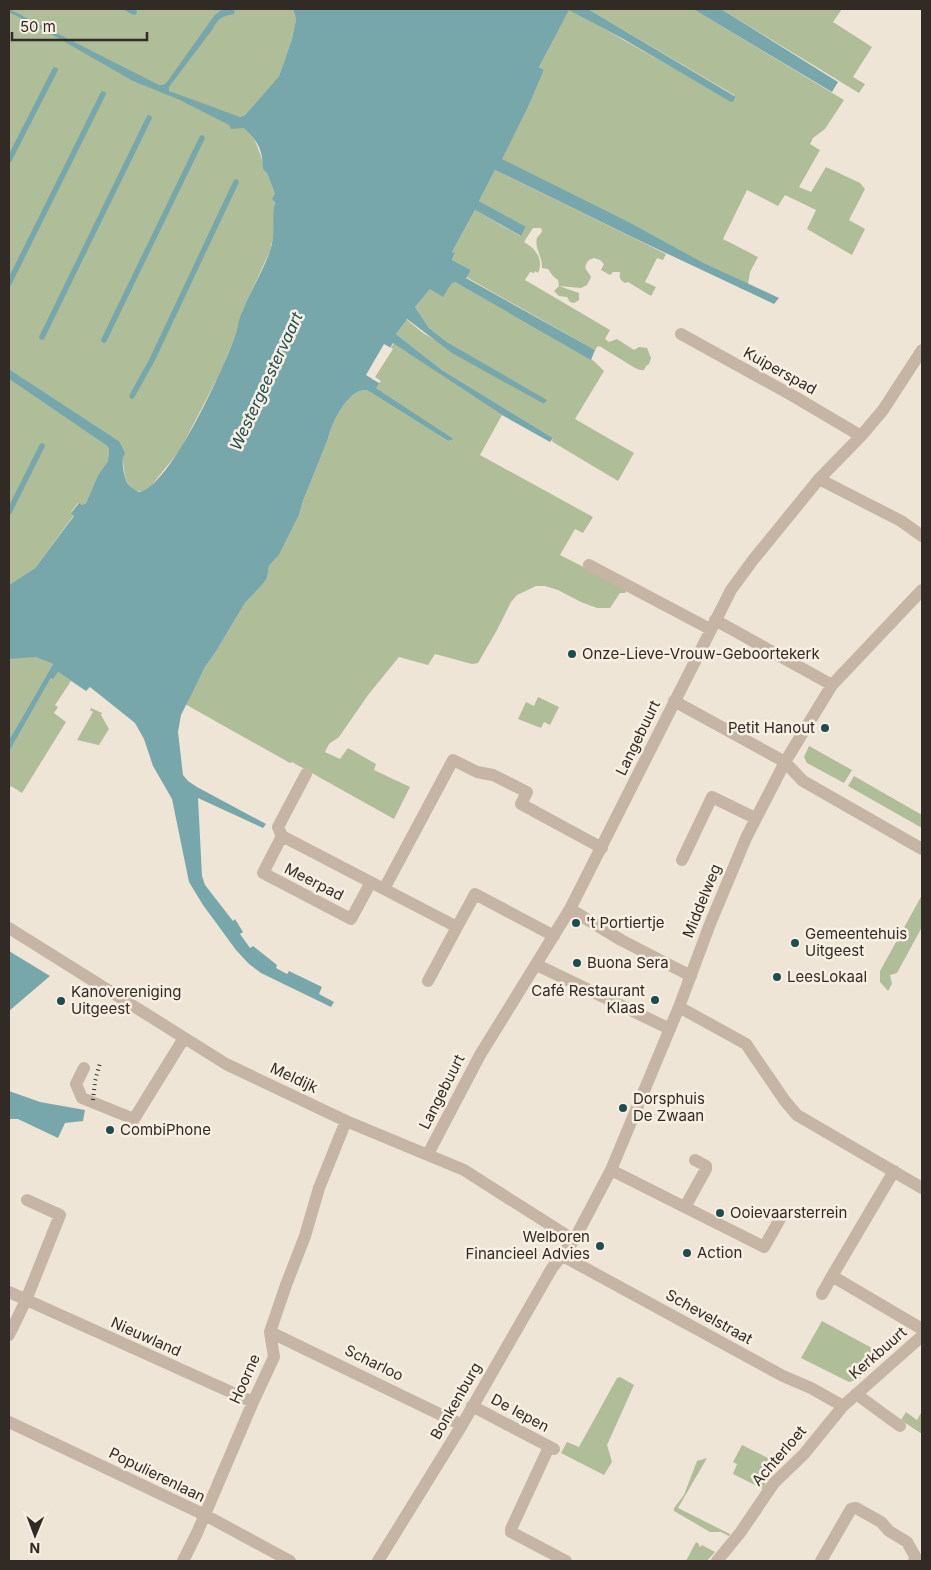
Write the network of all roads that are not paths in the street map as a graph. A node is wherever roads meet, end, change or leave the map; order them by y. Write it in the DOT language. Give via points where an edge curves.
graph roads {
  1 [pos="681,334"];
  2 [pos="922,350"];
  3 [pos="861,436"];
  4 [pos="819,479"];
  5 [pos="922,536"];
  6 [pos="589,565"];
  7 [pos="922,590"];
  8 [pos="713,625"];
  9 [pos="832,685"];
  10 [pos="674,701"];
  11 [pos="784,762"];
  12 [pos="306,774"];
  13 [pos="756,818"];
  14 [pos="282,836"];
  15 [pos="602,848"];
  16 [pos="922,849"];
  17 [pos="682,860"];
  18 [pos="371,882"];
  19 [pos="384,889"];
  20 [pos="570,909"];
  21 [pos="457,927"];
  22 [pos="9,928"];
  23 [pos="554,936"];
  24 [pos="537,965"];
  25 [pos="690,976"];
  26 [pos="428,982"];
  27 [pos="679,1007"];
  28 [pos="670,1029"];
  29 [pos="184,1038"];
  30 [pos="84,1068"];
  31 [pos="346,1121"];
  32 [pos="428,1154"];
  33 [pos="695,1160"];
  34 [pos="611,1170"];
  35 [pos="894,1171"];
  36 [pos="922,1188"];
  37 [pos="27,1200"];
  38 [pos="685,1207"];
  39 [pos="780,1219"];
  40 [pos="574,1240"];
  41 [pos="561,1255"];
  42 [pos="832,1276"];
  43 [pos="9,1292"];
  44 [pos="822,1294"];
  45 [pos="26,1300"];
  46 [pos="922,1329"];
  47 [pos="270,1332"];
  48 [pos="9,1336"];
  49 [pos="922,1336"];
  50 [pos="856,1394"];
  51 [pos="253,1402"];
  52 [pos="472,1406"];
  53 [pos="843,1406"];
  54 [pos="9,1422"];
  55 [pos="462,1424"];
  56 [pos="900,1426"];
  57 [pos="204,1515"];
  58 [pos="724,1558"];
  59 [pos="183,1561"];
  60 [pos="290,1561"];
  61 [pos="378,1561"];
  62 [pos="566,1561"];
  63 [pos="821,1561"];
  64 [pos="914,1561"];
  1 -- 3 [label="street, Kuiperspad"];
  2 -- 3 [label="street, Langebuurt" via="883,410"];
  3 -- 4 [label="street, Langebuurt"];
  4 -- 5 [label="street" via="901,521"];
  4 -- 8 [label="street, Langebuurt" via="731,590"];
  6 -- 8 [label="street"];
  7 -- 9 [label="street, Middelweg"];
  8 -- 9 [label="street"];
  8 -- 10 [label="street, Langebuurt"];
  9 -- 11 [label="street, Middelweg"];
  10 -- 11 [label="street"];
  10 -- 15 [label="street, Langebuurt"];
  11 -- 13 [label="street, Middelweg"];
  11 -- 16 [label="street" via="803,781"];
  12 -- 14 [label="street, Meerpad" via="278,827"];
  13 -- 17 [label="street" via="712,797"];
  13 -- 25 [label="street, Middelweg"];
  14 -- 18 [label="street, Meerpad"];
  14 -- 18 [label="street, Meerpad" via="262,873 351,919"];
  15 -- 19 [label="street" via="521,804 527,792 453,760"];
  15 -- 20 [label="street, Langebuurt"];
  18 -- 19 [label="street, Meerpad"];
  19 -- 21 [label="street, Meerpad"];
  20 -- 23 [label="street, Langebuurt"];
  20 -- 25 [label="street"];
  21 -- 23 [label="street" via="475,894"];
  21 -- 26 [label="street"];
  22 -- 29 [label="street, Meldijk"];
  23 -- 24 [label="street, Langebuurt"];
  24 -- 28 [label="street"];
  24 -- 32 [label="street, Langebuurt" via="480,1055"];
  25 -- 27 [label="street, Middelweg"];
  27 -- 28 [label="street, Middelweg"];
  27 -- 35 [label="street" via="746,1044 798,1115"];
  28 -- 34 [label="street, Middelweg"];
  29 -- 30 [label="street" via="134,1119 82,1098 76,1084"];
  29 -- 31 [label="street, Meldijk" via="226,1064"];
  31 -- 32 [label="street, Meldijk"];
  31 -- 47 [label="street, Hoorne" via="319,1188"];
  32 -- 40 [label="street, Meldijk" via="464,1170"];
  33 -- 38 [label="street" via="706,1169"];
  34 -- 38 [label="street"];
  34 -- 40 [label="street, Middelweg"];
  35 -- 36 [label="street"];
  35 -- 42 [label="street"];
  37 -- 45 [label="street" via="60,1215"];
  38 -- 39 [label="street" via="764,1247"];
  40 -- 41 [label="street, Middelweg"];
  41 -- 52 [label="street, Bonkenburg"];
  41 -- 53 [label="street, Schevelstraat"];
  42 -- 44 [label="street"];
  42 -- 46 [label="street"];
  43 -- 45 [label="street, Nieuwland"];
  45 -- 48 [label="street"];
  45 -- 51 [label="street, Nieuwland"];
  47 -- 51 [label="street, Hoorne" via="274,1356"];
  47 -- 55 [label="street, Scharloo"];
  49 -- 50 [label="street, Kerkbuurt"];
  50 -- 53 [label="street, Kerkbuurt"];
  50 -- 56 [label="street, Kerkbuurt"];
  51 -- 57 [label="street, Hoorne"];
  52 -- 55 [label="street, Bonkenburg"];
  52 -- 62 [label="street, De Iepen" via="551,1448 511,1532"];
  53 -- 58 [label="street, Achterloet" via="804,1454 774,1483"];
  54 -- 57 [label="street, Populierenlaan"];
  55 -- 61 [label="street, Bonkenburg"];
  57 -- 59 [label="street, Hoorne"];
  57 -- 60 [label="street, Populierenlaan"];
  63 -- 64 [label="street" via="852,1509 856,1508 907,1542 916,1558"];
}
